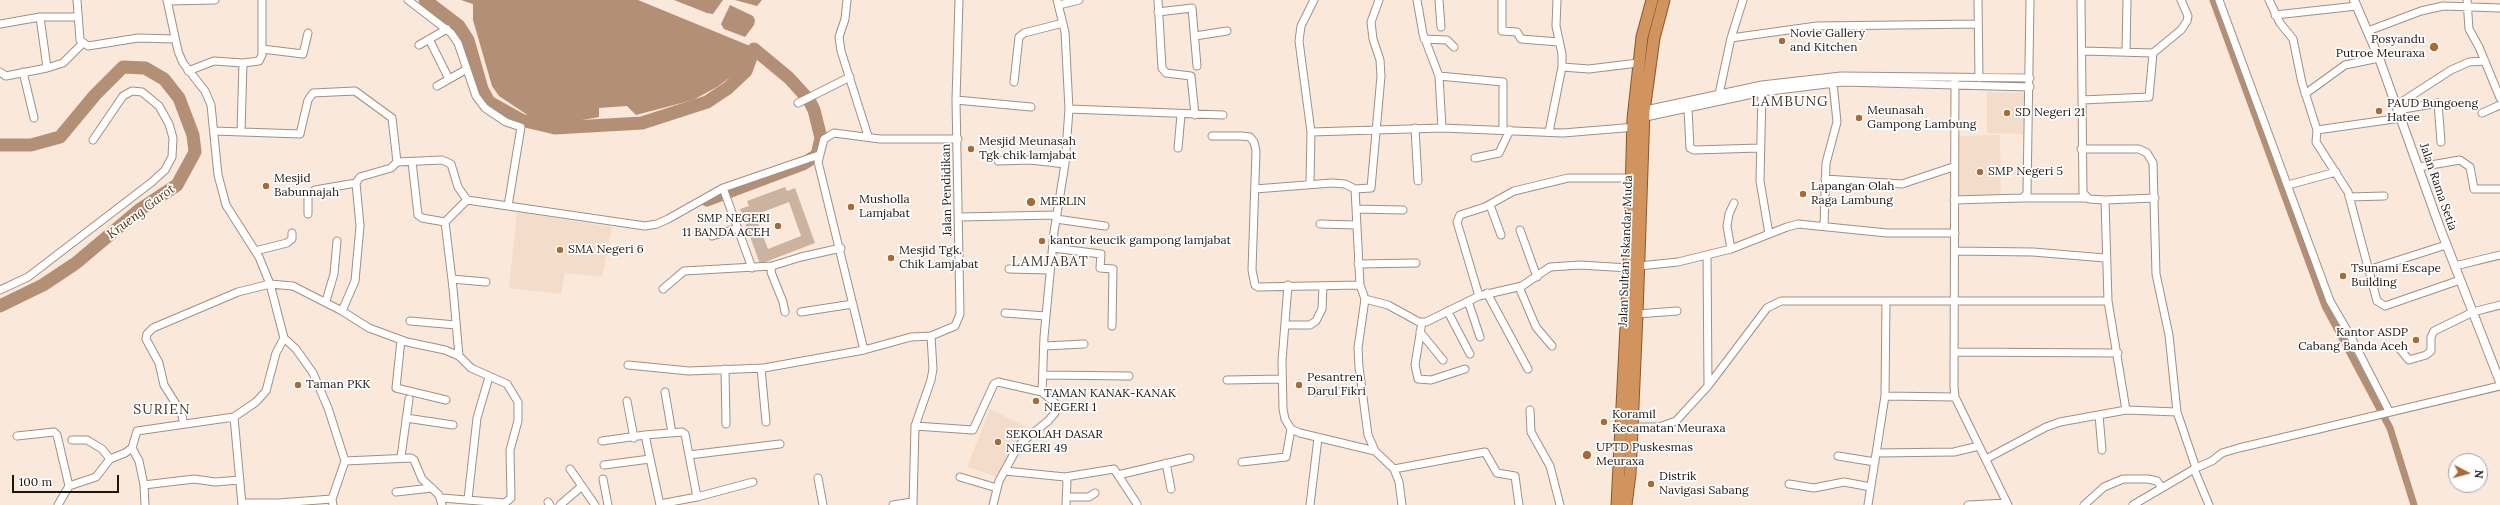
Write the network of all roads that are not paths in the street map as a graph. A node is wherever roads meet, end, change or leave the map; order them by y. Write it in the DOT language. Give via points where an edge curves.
graph roads {
  1 [pos="77,0"];
  2 [pos="168,0"];
  3 [pos="215,0"];
  4 [pos="408,0"];
  5 [pos="846,0"];
  6 [pos="959,0"];
  7 [pos="1078,0"];
  8 [pos="1158,0"];
  9 [pos="1314,0"];
  10 [pos="1379,0"];
  11 [pos="1417,0"];
  12 [pos="1439,0"];
  13 [pos="1502,0"];
  14 [pos="1557,0"];
  15 [pos="1652,0"];
  16 [pos="1664,0"];
  17 [pos="1743,0"];
  18 [pos="1978,0"];
  19 [pos="2030,0"];
  20 [pos="2081,0"];
  21 [pos="2127,0"];
  22 [pos="2181,0"];
  23 [pos="2219,0"];
  24 [pos="2269,0"];
  25 [pos="260,1"];
  26 [pos="1058,3"];
  27 [pos="2355,3"];
  28 [pos="2467,3"];
  29 [pos="2500,8"];
  30 [pos="1158,12"];
  31 [pos="2275,15"];
  32 [pos="40,17"];
  33 [pos="78,17"];
  34 [pos="1063,23"];
  35 [pos="0,24"];
  36 [pos="1978,24"];
  37 [pos="1441,27"];
  38 [pos="447,29"];
  39 [pos="1227,31"];
  40 [pos="2368,31"];
  41 [pos="308,33"];
  42 [pos="1195,36"];
  43 [pos="1731,38"];
  44 [pos="175,39"];
  45 [pos="429,39"];
  46 [pos="1424,39"];
  47 [pos="1559,42"];
  48 [pos="82,44"];
  49 [pos="419,45"];
  50 [pos="1454,47"];
  51 [pos="262,49"];
  52 [pos="2083,51"];
  53 [pos="2126,52"];
  54 [pos="2154,53"];
  55 [pos="2380,58"];
  56 [pos="2485,61"];
  57 [pos="243,63"];
  58 [pos="1638,64"];
  59 [pos="1197,66"];
  60 [pos="1562,67"];
  61 [pos="47,68"];
  62 [pos="467,69"];
  63 [pos="188,71"];
  64 [pos="0,72"];
  65 [pos="23,72"];
  66 [pos="1439,76"];
  67 [pos="850,77"];
  68 [pos="1979,78"];
  69 [pos="2030,78"];
  70 [pos="449,79"];
  71 [pos="1955,81"];
  72 [pos="1014,82"];
  73 [pos="1833,83"];
  74 [pos="1791,85"];
  75 [pos="437,86"];
  76 [pos="2030,87"];
  77 [pos="1762,92"];
  78 [pos="1719,94"];
  79 [pos="2305,94"];
  80 [pos="2500,98"];
  81 [pos="803,100"];
  82 [pos="956,100"];
  83 [pos="2082,100"];
  84 [pos="2500,105"];
  85 [pos="1031,107"];
  86 [pos="2398,108"];
  87 [pos="1069,109"];
  88 [pos="1688,109"];
  89 [pos="2482,113"];
  90 [pos="1180,115"];
  91 [pos="1195,115"];
  92 [pos="1223,115"];
  93 [pos="34,118"];
  94 [pos="2401,118"];
  95 [pos="1638,119"];
  96 [pos="1415,128"];
  97 [pos="1442,128"];
  98 [pos="1377,130"];
  99 [pos="1506,130"];
  100 [pos="2317,130"];
  101 [pos="214,132"];
  102 [pos="241,132"];
  103 [pos="1311,132"];
  104 [pos="1549,132"];
  105 [pos="868,136"];
  106 [pos="1212,136"];
  107 [pos="958,139"];
  108 [pos="93,140"];
  109 [pos="2441,142"];
  110 [pos="1178,148"];
  111 [pos="1760,148"];
  112 [pos="2081,149"];
  113 [pos="818,155"];
  114 [pos="1475,158"];
  115 [pos="998,161"];
  116 [pos="396,162"];
  117 [pos="412,162"];
  118 [pos="1065,164"];
  119 [pos="1954,167"];
  120 [pos="2418,167"];
  121 [pos="2336,172"];
  122 [pos="1631,178"];
  123 [pos="1825,178"];
  124 [pos="1418,181"];
  125 [pos="356,183"];
  126 [pos="1310,183"];
  127 [pos="2288,185"];
  128 [pos="723,188"];
  129 [pos="1255,189"];
  130 [pos="1355,189"];
  131 [pos="2500,190"];
  132 [pos="2384,196"];
  133 [pos="2349,197"];
  134 [pos="2022,198"];
  135 [pos="2086,198"];
  136 [pos="2155,198"];
  137 [pos="467,200"];
  138 [pos="1954,200"];
  139 [pos="2105,200"];
  140 [pos="1734,203"];
  141 [pos="1490,205"];
  142 [pos="508,206"];
  143 [pos="1356,209"];
  144 [pos="1403,210"];
  145 [pos="308,214"];
  146 [pos="959,217"];
  147 [pos="1056,217"];
  148 [pos="445,222"];
  149 [pos="1320,224"];
  150 [pos="1357,225"];
  151 [pos="1105,226"];
  152 [pos="1824,226"];
  153 [pos="738,228"];
  154 [pos="1520,230"];
  155 [pos="292,233"];
  156 [pos="1955,233"];
  157 [pos="1769,234"];
  158 [pos="1501,235"];
  159 [pos="712,236"];
  160 [pos="337,241"];
  161 [pos="2446,245"];
  162 [pos="841,248"];
  163 [pos="1053,248"];
  164 [pos="1731,249"];
  165 [pos="255,251"];
  166 [pos="1955,251"];
  167 [pos="1707,255"];
  168 [pos="2500,255"];
  169 [pos="2105,258"];
  170 [pos="1416,263"];
  171 [pos="1358,264"];
  172 [pos="772,266"];
  173 [pos="2455,266"];
  174 [pos="1634,267"];
  175 [pos="752,268"];
  176 [pos="1009,269"];
  177 [pos="1050,270"];
  178 [pos="2368,270"];
  179 [pos="1537,277"];
  180 [pos="452,279"];
  181 [pos="2460,280"];
  182 [pos="486,282"];
  183 [pos="270,284"];
  184 [pos="1288,285"];
  185 [pos="1360,285"];
  186 [pos="1323,286"];
  187 [pos="1519,287"];
  188 [pos="0,290"];
  189 [pos="663,290"];
  190 [pos="1488,293"];
  191 [pos="1479,296"];
  192 [pos="1365,299"];
  193 [pos="326,301"];
  194 [pos="1886,301"];
  195 [pos="1955,301"];
  196 [pos="2108,301"];
  197 [pos="1468,302"];
  198 [pos="853,304"];
  199 [pos="2500,305"];
  200 [pos="342,310"];
  201 [pos="785,312"];
  202 [pos="802,312"];
  203 [pos="1448,312"];
  204 [pos="1677,312"];
  205 [pos="2473,312"];
  206 [pos="1005,313"];
  207 [pos="1637,314"];
  208 [pos="1046,316"];
  209 [pos="410,321"];
  210 [pos="1422,322"];
  211 [pos="456,325"];
  212 [pos="1285,325"];
  213 [pos="1112,326"];
  214 [pos="1420,332"];
  215 [pos="931,336"];
  216 [pos="1480,337"];
  217 [pos="284,338"];
  218 [pos="401,340"];
  219 [pos="1084,344"];
  220 [pos="1045,346"];
  221 [pos="1552,346"];
  222 [pos="2399,348"];
  223 [pos="864,350"];
  224 [pos="1954,352"];
  225 [pos="2118,353"];
  226 [pos="1470,354"];
  227 [pos="459,356"];
  228 [pos="1443,360"];
  229 [pos="628,364"];
  230 [pos="761,368"];
  231 [pos="724,369"];
  232 [pos="1528,369"];
  233 [pos="1465,370"];
  234 [pos="1044,375"];
  235 [pos="1129,376"];
  236 [pos="489,377"];
  237 [pos="1282,379"];
  238 [pos="1227,380"];
  239 [pos="2500,381"];
  240 [pos="1708,386"];
  241 [pos="664,392"];
  242 [pos="1042,392"];
  243 [pos="1316,392"];
  244 [pos="1362,392"];
  245 [pos="1885,396"];
  246 [pos="1955,397"];
  247 [pos="409,398"];
  248 [pos="446,400"];
  249 [pos="626,401"];
  250 [pos="1530,410"];
  251 [pos="2126,410"];
  252 [pos="2177,412"];
  253 [pos="2384,413"];
  254 [pos="2099,415"];
  255 [pos="234,417"];
  256 [pos="406,418"];
  257 [pos="766,422"];
  258 [pos="184,424"];
  259 [pos="726,424"];
  260 [pos="453,425"];
  261 [pos="915,426"];
  262 [pos="1632,427"];
  263 [pos="1291,430"];
  264 [pos="672,433"];
  265 [pos="645,435"];
  266 [pos="17,436"];
  267 [pos="634,438"];
  268 [pos="1318,438"];
  269 [pos="72,440"];
  270 [pos="602,441"];
  271 [pos="780,444"];
  272 [pos="1980,446"];
  273 [pos="132,448"];
  274 [pos="2102,450"];
  275 [pos="1376,451"];
  276 [pos="1877,453"];
  277 [pos="689,455"];
  278 [pos="1838,456"];
  279 [pos="401,457"];
  280 [pos="110,458"];
  281 [pos="1190,458"];
  282 [pos="650,459"];
  283 [pos="1986,459"];
  284 [pos="345,461"];
  285 [pos="1242,462"];
  286 [pos="1875,462"];
  287 [pos="1166,463"];
  288 [pos="604,465"];
  289 [pos="570,469"];
  290 [pos="1394,469"];
  291 [pos="2195,469"];
  292 [pos="1005,471"];
  293 [pos="1118,475"];
  294 [pos="960,477"];
  295 [pos="1065,477"];
  296 [pos="818,478"];
  297 [pos="603,479"];
  298 [pos="240,480"];
  299 [pos="753,482"];
  300 [pos="144,484"];
  301 [pos="1789,484"];
  302 [pos="69,486"];
  303 [pos="582,486"];
  304 [pos="1871,487"];
  305 [pos="432,488"];
  306 [pos="997,488"];
  307 [pos="2162,488"];
  308 [pos="1171,489"];
  309 [pos="396,492"];
  310 [pos="1095,493"];
  311 [pos="697,497"];
  312 [pos="1067,497"];
  313 [pos="468,499"];
  314 [pos="332,502"];
  315 [pos="442,502"];
  316 [pos="913,503"];
  317 [pos="242,504"];
  318 [pos="660,504"];
  319 [pos="1137,504"];
  320 [pos="2008,504"];
  321 [pos="58,505"];
  322 [pos="145,505"];
  323 [pos="560,505"];
  324 [pos="595,505"];
  325 [pos="607,505"];
  326 [pos="823,505"];
  327 [pos="893,505"];
  328 [pos="993,505"];
  329 [pos="1066,505"];
  330 [pos="1310,505"];
  331 [pos="1402,505"];
  332 [pos="1519,505"];
  333 [pos="1560,505"];
  334 [pos="1617,505"];
  335 [pos="1626,505"];
  336 [pos="1868,505"];
  337 [pos="1968,505"];
  338 [pos="2084,505"];
  339 [pos="2133,505"];
  340 [pos="2209,505"];
  1 -- 33 [label="street"];
  2 -- 3 [label="street"];
  2 -- 44 [label="street"];
  4 -- 38 [label="street"];
  5 -- 67 [label="street" via="845,19 840,37 841,51"];
  6 -- 82 [label="street, Jalan Pendidikan"];
  7 -- 26 [label="street"];
  8 -- 30 [label="street"];
  9 -- 103 [label="street" via="1301,26 1299,41"];
  10 -- 98 [label="street" via="1371,22 1380,68"];
  11 -- 46 [label="street"];
  12 -- 37 [label="street"];
  13 -- 47 [label="street" via="1502,32 1517,32 1521,39"];
  14 -- 47 [label="street" via="1556,26"];
  15 -- 58 [label="highway, Jalan Sultan Iskandar Muda"];
  16 -- 95 [label="highway, Jalan Sultan Iskandar Muda"];
  17 -- 43 [label="street"];
  18 -- 36 [label="street"];
  19 -- 69 [label="street"];
  20 -- 52 [label="street"];
  21 -- 53 [label="street"];
  22 -- 54 [label="street" via="2188,16 2185,25"];
  23 -- 127 [label="street"];
  24 -- 31 [label="street"];
  25 -- 51 [label="street"];
  26 -- 34 [label="street"];
  27 -- 31 [label="street"];
  27 -- 40 [label="street, Jalan Rama Setia"];
  28 -- 29 [label="street"];
  28 -- 40 [label="street" via="2421,11"];
  28 -- 56 [label="street" via="2468,24"];
  30 -- 42 [label="street" via="1192,8"];
  30 -- 91 [label="street" via="1162,68 1166,74 1191,76"];
  31 -- 79 [label="street" via="2293,39"];
  32 -- 33 [label="street"];
  32 -- 35 [label="street"];
  32 -- 61 [label="street"];
  33 -- 48 [label="street"];
  34 -- 72 [label="street" via="1024,33 1020,37"];
  34 -- 87 [label="street"];
  36 -- 43 [label="street" via="1818,26"];
  36 -- 68 [label="street"];
  38 -- 45 [label="street"];
  38 -- 62 [label="street" via="458,43"];
  39 -- 42 [label="street"];
  40 -- 55 [label="street, Jalan Rama Setia"];
  41 -- 51 [label="street" via="303,54"];
  42 -- 59 [label="street"];
  43 -- 78 [label="street"];
  44 -- 48 [label="street" via="138,38 88,46"];
  44 -- 63 [label="street"];
  45 -- 49 [label="street"];
  45 -- 70 [label="street"];
  46 -- 50 [label="street" via="1447,40"];
  46 -- 66 [label="street"];
  47 -- 60 [label="street"];
  48 -- 61 [label="street" via="63,63"];
  51 -- 57 [label="street" via="259,61"];
  52 -- 53 [label="street"];
  52 -- 83 [label="street"];
  53 -- 54 [label="street"];
  54 -- 83 [label="street" via="2147,99"];
  55 -- 79 [label="street" via="2345,65"];
  55 -- 86 [label="street, Jalan Rama Setia"];
  56 -- 80 [label="street"];
  56 -- 86 [label="street" via="2469,62 2451,70"];
  57 -- 63 [label="street" via="214,61"];
  57 -- 102 [label="street"];
  58 -- 60 [label="street" via="1589,68"];
  58 -- 95 [label="highway, Jalan Sultan Iskandar Muda"];
  60 -- 104 [label="street"];
  61 -- 65 [label="street"];
  62 -- 70 [label="street"];
  62 -- 142 [label="street" via="476,96 485,108 506,122 521,127"];
  63 -- 101 [label="street" via="205,91 211,105"];
  64 -- 65 [label="street" via="6,76"];
  65 -- 93 [label="street"];
  66 -- 97 [label="street"];
  66 -- 99 [label="street" via="1503,82"];
  67 -- 81 [label="street"];
  67 -- 105 [label="street"];
  68 -- 69 [label="street"];
  68 -- 71 [label="street"];
  69 -- 76 [label="street"];
  70 -- 75 [label="street"];
  71 -- 73 [label="street"];
  71 -- 74 [label="street" via="1841,76"];
  71 -- 76 [label="street"];
  71 -- 119 [label="street"];
  73 -- 74 [label="street"];
  73 -- 123 [label="street" via="1837,122 1826,163"];
  74 -- 77 [label="street"];
  74 -- 78 [label="street"];
  76 -- 134 [label="street" via="2028,187 2027,194"];
  77 -- 88 [label="street"];
  77 -- 111 [label="street"];
  78 -- 95 [label="street"];
  79 -- 100 [label="street"];
  82 -- 85 [label="street"];
  82 -- 107 [label="street, Jalan Pendidikan"];
  83 -- 112 [label="street"];
  84 -- 89 [label="street"];
  86 -- 94 [label="street, Jalan Rama Setia"];
  86 -- 109 [label="street" via="2438,102"];
  87 -- 90 [label="street"];
  87 -- 118 [label="street"];
  88 -- 95 [label="street"];
  88 -- 111 [label="street" via="1690,148"];
  90 -- 91 [label="street"];
  90 -- 110 [label="street"];
  91 -- 92 [label="street"];
  94 -- 100 [label="street"];
  94 -- 120 [label="street, Jalan Rama Setia"];
  95 -- 104 [label="street"];
  95 -- 122 [label="highway, Jalan Sultan Iskandar Muda"];
  95 -- 174 [label="highway, Jalan Sultan Iskandar Muda"];
  96 -- 97 [label="street"];
  96 -- 98 [label="street"];
  96 -- 124 [label="street"];
  97 -- 99 [label="street"];
  98 -- 103 [label="street"];
  98 -- 130 [label="street" via="1371,188"];
  99 -- 104 [label="street"];
  99 -- 114 [label="street" via="1499,153"];
  100 -- 121 [label="street" via="2317,146"];
  101 -- 102 [label="street"];
  101 -- 165 [label="street" via="222,192 233,217"];
  102 -- 116 [label="street" via="300,134 308,100 313,93 355,91 392,118"];
  103 -- 126 [label="street"];
  105 -- 107 [label="street" via="880,139"];
  105 -- 113 [label="street" via="829,135 824,139"];
  106 -- 129 [label="street" via="1250,137 1254,142"];
  107 -- 146 [label="street, Jalan Pendidikan"];
  108 -- 188 [label="street" via="123,96 132,91 142,92 159,106 170,124 173,138 172,157 165,170 152,182 28,277"];
  111 -- 157 [label="street" via="1761,190"];
  112 -- 135 [label="street" via="2083,193"];
  112 -- 136 [label="street" via="2144,150 2154,168"];
  113 -- 128 [label="street" via="809,156"];
  113 -- 162 [label="street" via="819,170"];
  115 -- 118 [label="street" via="1030,160"];
  116 -- 117 [label="street"];
  116 -- 125 [label="street" via="391,168 360,177"];
  117 -- 137 [label="street" via="451,164 458,187"];
  117 -- 148 [label="street" via="418,215"];
  118 -- 147 [label="street"];
  119 -- 123 [label="street" via="1902,184"];
  119 -- 138 [label="street"];
  120 -- 131 [label="street" via="2460,160 2470,167 2474,189"];
  120 -- 161 [label="street, Jalan Rama Setia"];
  121 -- 127 [label="street"];
  121 -- 133 [label="street"];
  122 -- 141 [label="street" via="1568,178 1514,191"];
  122 -- 174 [label="highway, Jalan Sultan Iskandar Muda"];
  123 -- 152 [label="street"];
  125 -- 145 [label="street" via="310,193"];
  125 -- 200 [label="street" via="360,226 355,281"];
  126 -- 129 [label="street"];
  126 -- 130 [label="street" via="1345,184"];
  127 -- 253 [label="street" via="2330,301 2351,337"];
  128 -- 142 [label="street" via="668,219 645,226"];
  128 -- 153 [label="street"];
  129 -- 184 [label="street" via="1254,283 1258,287"];
  130 -- 143 [label="street"];
  132 -- 133 [label="street"];
  133 -- 178 [label="street"];
  134 -- 135 [label="street"];
  134 -- 138 [label="street"];
  135 -- 139 [label="street"];
  136 -- 139 [label="street"];
  136 -- 252 [label="street" via="2156,274 2168,335"];
  137 -- 142 [label="street"];
  137 -- 148 [label="street"];
  138 -- 156 [label="street"];
  139 -- 169 [label="street"];
  140 -- 164 [label="street" via="1729,214 1728,226"];
  141 -- 158 [label="street"];
  141 -- 191 [label="street" via="1457,218"];
  143 -- 144 [label="street"];
  143 -- 150 [label="street"];
  146 -- 147 [label="street"];
  146 -- 215 [label="street, Jalan Pendidikan" via="959,320 955,326"];
  147 -- 151 [label="street"];
  147 -- 163 [label="street"];
  148 -- 180 [label="street"];
  149 -- 150 [label="street"];
  150 -- 171 [label="street"];
  152 -- 156 [label="street" via="1887,233"];
  152 -- 157 [label="street" via="1798,224"];
  153 -- 159 [label="street"];
  153 -- 175 [label="street"];
  154 -- 179 [label="street"];
  155 -- 165 [label="street" via="292,240 287,244"];
  156 -- 166 [label="street"];
  157 -- 164 [label="street"];
  160 -- 193 [label="street" via="334,274"];
  161 -- 173 [label="street, Jalan Rama Setia"];
  161 -- 178 [label="street"];
  162 -- 172 [label="street"];
  162 -- 198 [label="street"];
  163 -- 177 [label="street"];
  163 -- 213 [label="street" via="1101,254 1100,268 1113,269"];
  164 -- 167 [label="street"];
  165 -- 183 [label="street"];
  166 -- 169 [label="street" via="2033,252"];
  166 -- 195 [label="street"];
  167 -- 174 [label="street" via="1678,262"];
  167 -- 240 [label="street"];
  168 -- 173 [label="street"];
  169 -- 196 [label="street"];
  170 -- 171 [label="street"];
  171 -- 185 [label="street"];
  172 -- 175 [label="street"];
  172 -- 201 [label="street" via="771,272"];
  173 -- 181 [label="street, Jalan Rama Setia"];
  174 -- 179 [label="street" via="1563,265 1546,268"];
  174 -- 207 [label="highway, Jalan Sultan Iskandar Muda"];
  174 -- 334 [label="highway, Jalan Sultan Iskandar Muda"];
  175 -- 189 [label="street" via="684,271"];
  176 -- 177 [label="street"];
  177 -- 208 [label="street"];
  178 -- 181 [label="street" via="2377,300 2384,306"];
  179 -- 187 [label="street"];
  180 -- 182 [label="street"];
  180 -- 211 [label="street"];
  181 -- 205 [label="street, Jalan Rama Setia"];
  183 -- 193 [label="street" via="293,286"];
  183 -- 217 [label="street"];
  183 -- 258 [label="street" via="238,292 153,328 147,334 146,339 159,363 164,385 181,412"];
  184 -- 186 [label="street"];
  184 -- 212 [label="street"];
  185 -- 186 [label="street"];
  185 -- 192 [label="street"];
  186 -- 212 [label="street" via="1322,309 1316,321 1310,325"];
  187 -- 190 [label="street"];
  187 -- 221 [label="street" via="1536,327"];
  190 -- 191 [label="street"];
  190 -- 232 [label="street"];
  191 -- 197 [label="street"];
  192 -- 210 [label="street" via="1388,305"];
  192 -- 244 [label="street" via="1358,348"];
  193 -- 200 [label="street"];
  194 -- 195 [label="street"];
  194 -- 240 [label="street" via="1781,301 1768,308"];
  194 -- 245 [label="street"];
  195 -- 196 [label="street"];
  195 -- 224 [label="street"];
  196 -- 225 [label="street"];
  197 -- 203 [label="street"];
  197 -- 216 [label="street"];
  198 -- 202 [label="street"];
  198 -- 223 [label="street"];
  199 -- 205 [label="street"];
  200 -- 218 [label="street" via="369,328"];
  203 -- 210 [label="street"];
  203 -- 226 [label="street"];
  204 -- 207 [label="street"];
  205 -- 222 [label="street" via="2434,331 2431,337 2431,351 2426,355 2409,360"];
  205 -- 239 [label="street, Jalan Rama Setia"];
  206 -- 208 [label="street"];
  207 -- 262 [label="highway, Jalan Sultan Iskandar Muda"];
  208 -- 220 [label="street"];
  209 -- 211 [label="street"];
  210 -- 214 [label="street"];
  211 -- 227 [label="street"];
  212 -- 237 [label="street"];
  214 -- 228 [label="street"];
  214 -- 233 [label="street" via="1415,365 1418,379 1431,380"];
  215 -- 223 [label="street, Jalan Pendidikan" via="911,337"];
  215 -- 261 [label="street" via="933,369"];
  217 -- 255 [label="street" via="276,353 266,391 256,402"];
  217 -- 284 [label="street" via="306,361 322,390"];
  218 -- 227 [label="street" via="445,350"];
  218 -- 248 [label="street" via="396,388"];
  219 -- 220 [label="street"];
  220 -- 234 [label="street"];
  223 -- 230 [label="street, Jalan Pendidikan"];
  224 -- 225 [label="street"];
  224 -- 246 [label="street"];
  225 -- 251 [label="street"];
  227 -- 236 [label="street" via="471,368"];
  229 -- 231 [label="street, Jalan Pendidikan" via="689,370"];
  230 -- 231 [label="street, Jalan Pendidikan"];
  230 -- 257 [label="street"];
  231 -- 259 [label="street"];
  234 -- 235 [label="street"];
  234 -- 242 [label="street"];
  236 -- 313 [label="street" via="477,418"];
  236 -- 313 [label="street" via="507,384 518,402 518,421 510,450 511,498 505,503"];
  237 -- 238 [label="street"];
  237 -- 263 [label="street" via="1284,416"];
  239 -- 253 [label="street"];
  240 -- 262 [label="street" via="1676,421 1659,427"];
  241 -- 264 [label="street"];
  242 -- 261 [label="street" via="998,382 994,384 973,430"];
  242 -- 292 [label="street" via="1055,403 1055,412 1022,442"];
  243 -- 244 [label="street"];
  244 -- 275 [label="street" via="1368,435"];
  245 -- 246 [label="street"];
  245 -- 276 [label="street"];
  246 -- 272 [label="street"];
  247 -- 256 [label="street"];
  249 -- 267 [label="street"];
  250 -- 333 [label="street" via="1531,432 1550,466"];
  251 -- 252 [label="street"];
  251 -- 254 [label="street"];
  252 -- 291 [label="street"];
  253 -- 291 [label="street" via="2222,453"];
  254 -- 274 [label="street"];
  254 -- 283 [label="street" via="2046,427"];
  255 -- 258 [label="street"];
  255 -- 298 [label="street"];
  256 -- 260 [label="street"];
  256 -- 279 [label="street"];
  258 -- 273 [label="street" via="137,431"];
  261 -- 316 [label="street"];
  262 -- 335 [label="highway, Jalan Sultan Iskandar Muda"];
  263 -- 268 [label="street"];
  263 -- 285 [label="street" via="1286,457"];
  264 -- 265 [label="street"];
  264 -- 277 [label="street" via="684,432"];
  265 -- 267 [label="street"];
  265 -- 282 [label="street"];
  266 -- 302 [label="street" via="54,432 57,435"];
  267 -- 270 [label="street"];
  268 -- 275 [label="street"];
  268 -- 330 [label="street"];
  269 -- 280 [label="street" via="87,440 102,449"];
  271 -- 277 [label="street"];
  272 -- 276 [label="street" via="1954,452"];
  272 -- 283 [label="street"];
  273 -- 280 [label="street"];
  273 -- 300 [label="street" via="139,461"];
  275 -- 290 [label="street"];
  276 -- 286 [label="street"];
  277 -- 311 [label="street"];
  278 -- 286 [label="street"];
  279 -- 284 [label="street"];
  279 -- 305 [label="street" via="414,460 422,479"];
  280 -- 302 [label="street" via="96,477"];
  281 -- 287 [label="street"];
  282 -- 288 [label="street"];
  282 -- 318 [label="street"];
  283 -- 320 [label="street"];
  284 -- 314 [label="street"];
  286 -- 304 [label="street"];
  287 -- 293 [label="street"];
  287 -- 308 [label="street"];
  289 -- 303 [label="street"];
  290 -- 331 [label="street" via="1399,482"];
  290 -- 332 [label="street" via="1485,452 1496,473 1515,476"];
  291 -- 307 [label="street"];
  291 -- 340 [label="street"];
  292 -- 295 [label="street"];
  292 -- 306 [label="street"];
  293 -- 295 [label="street" via="1114,469"];
  293 -- 319 [label="street"];
  294 -- 306 [label="street"];
  295 -- 312 [label="street"];
  296 -- 326 [label="street"];
  297 -- 325 [label="street"];
  298 -- 300 [label="street" via="215,482 194,479"];
  298 -- 317 [label="street"];
  299 -- 311 [label="street"];
  300 -- 322 [label="street"];
  301 -- 304 [label="street" via="1814,488 1844,482"];
  302 -- 321 [label="street"];
  303 -- 323 [label="street"];
  303 -- 324 [label="street"];
  304 -- 336 [label="street"];
  305 -- 309 [label="street"];
  305 -- 315 [label="street"];
  306 -- 328 [label="street"];
  307 -- 338 [label="street" via="2157,481 2123,479 2104,486"];
  307 -- 339 [label="street"];
  310 -- 312 [label="street" via="1089,497"];
  311 -- 318 [label="street"];
  312 -- 329 [label="street"];
  313 -- 315 [label="street"];
  314 -- 317 [label="street"];
  316 -- 327 [label="street"];
  320 -- 337 [label="street"];
}
